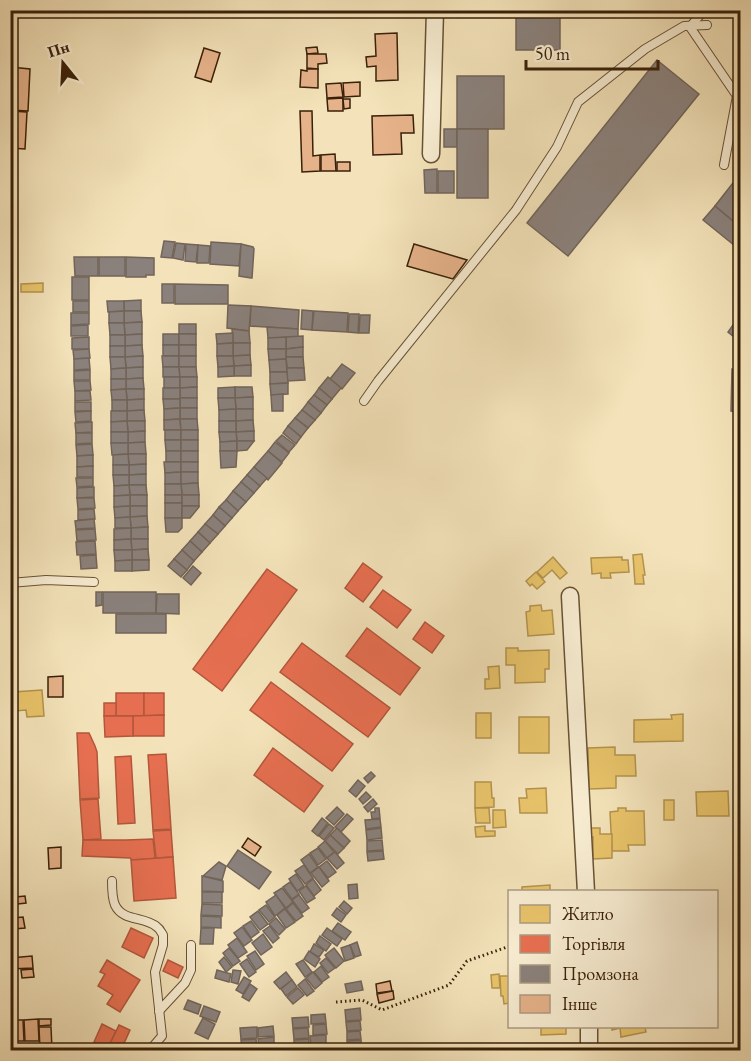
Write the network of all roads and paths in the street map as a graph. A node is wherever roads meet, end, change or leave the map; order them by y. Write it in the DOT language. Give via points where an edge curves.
graph roads {
  1 [pos="435,10"];
  2 [pos="704,10"];
  3 [pos="707,25"];
  4 [pos="690,26"];
  5 [pos="431,154"];
  6 [pos="724,165"];
  7 [pos="364,401"];
  8 [pos="94,582"];
  9 [pos="10,583"];
  10 [pos="570,596"];
  11 [pos="112,880"];
  12 [pos="586,890"];
  13 [pos="191,945"];
  14 [pos="508,947"];
  15 [pos="336,1002"];
  16 [pos="159,1011"];
  17 [pos="589,1028"];
  18 [pos="150,1050"];
  19 [pos="589,1050"];
  1 -- 5 [label="street"];
  2 -- 4 [label="lane"];
  3 -- 4 [label="lane"];
  4 -- 6 [label="lane" via="737,96"];
  4 -- 7 [label="lane" via="645,49 578,102 557,147 516,210"];
  8 -- 9 [label="lane"];
  10 -- 12 [label="street"];
  11 -- 16 [label="lane" via="114,904 120,913 157,926 163,934 155,972"];
  13 -- 16 [label="lane" via="185,983"];
  14 -- 15 [label="path" via="467,962 449,985 382,1010 362,1000"];
  16 -- 18 [label="lane" via="162,1036"];
  17 -- 19 [label="street"];
}
